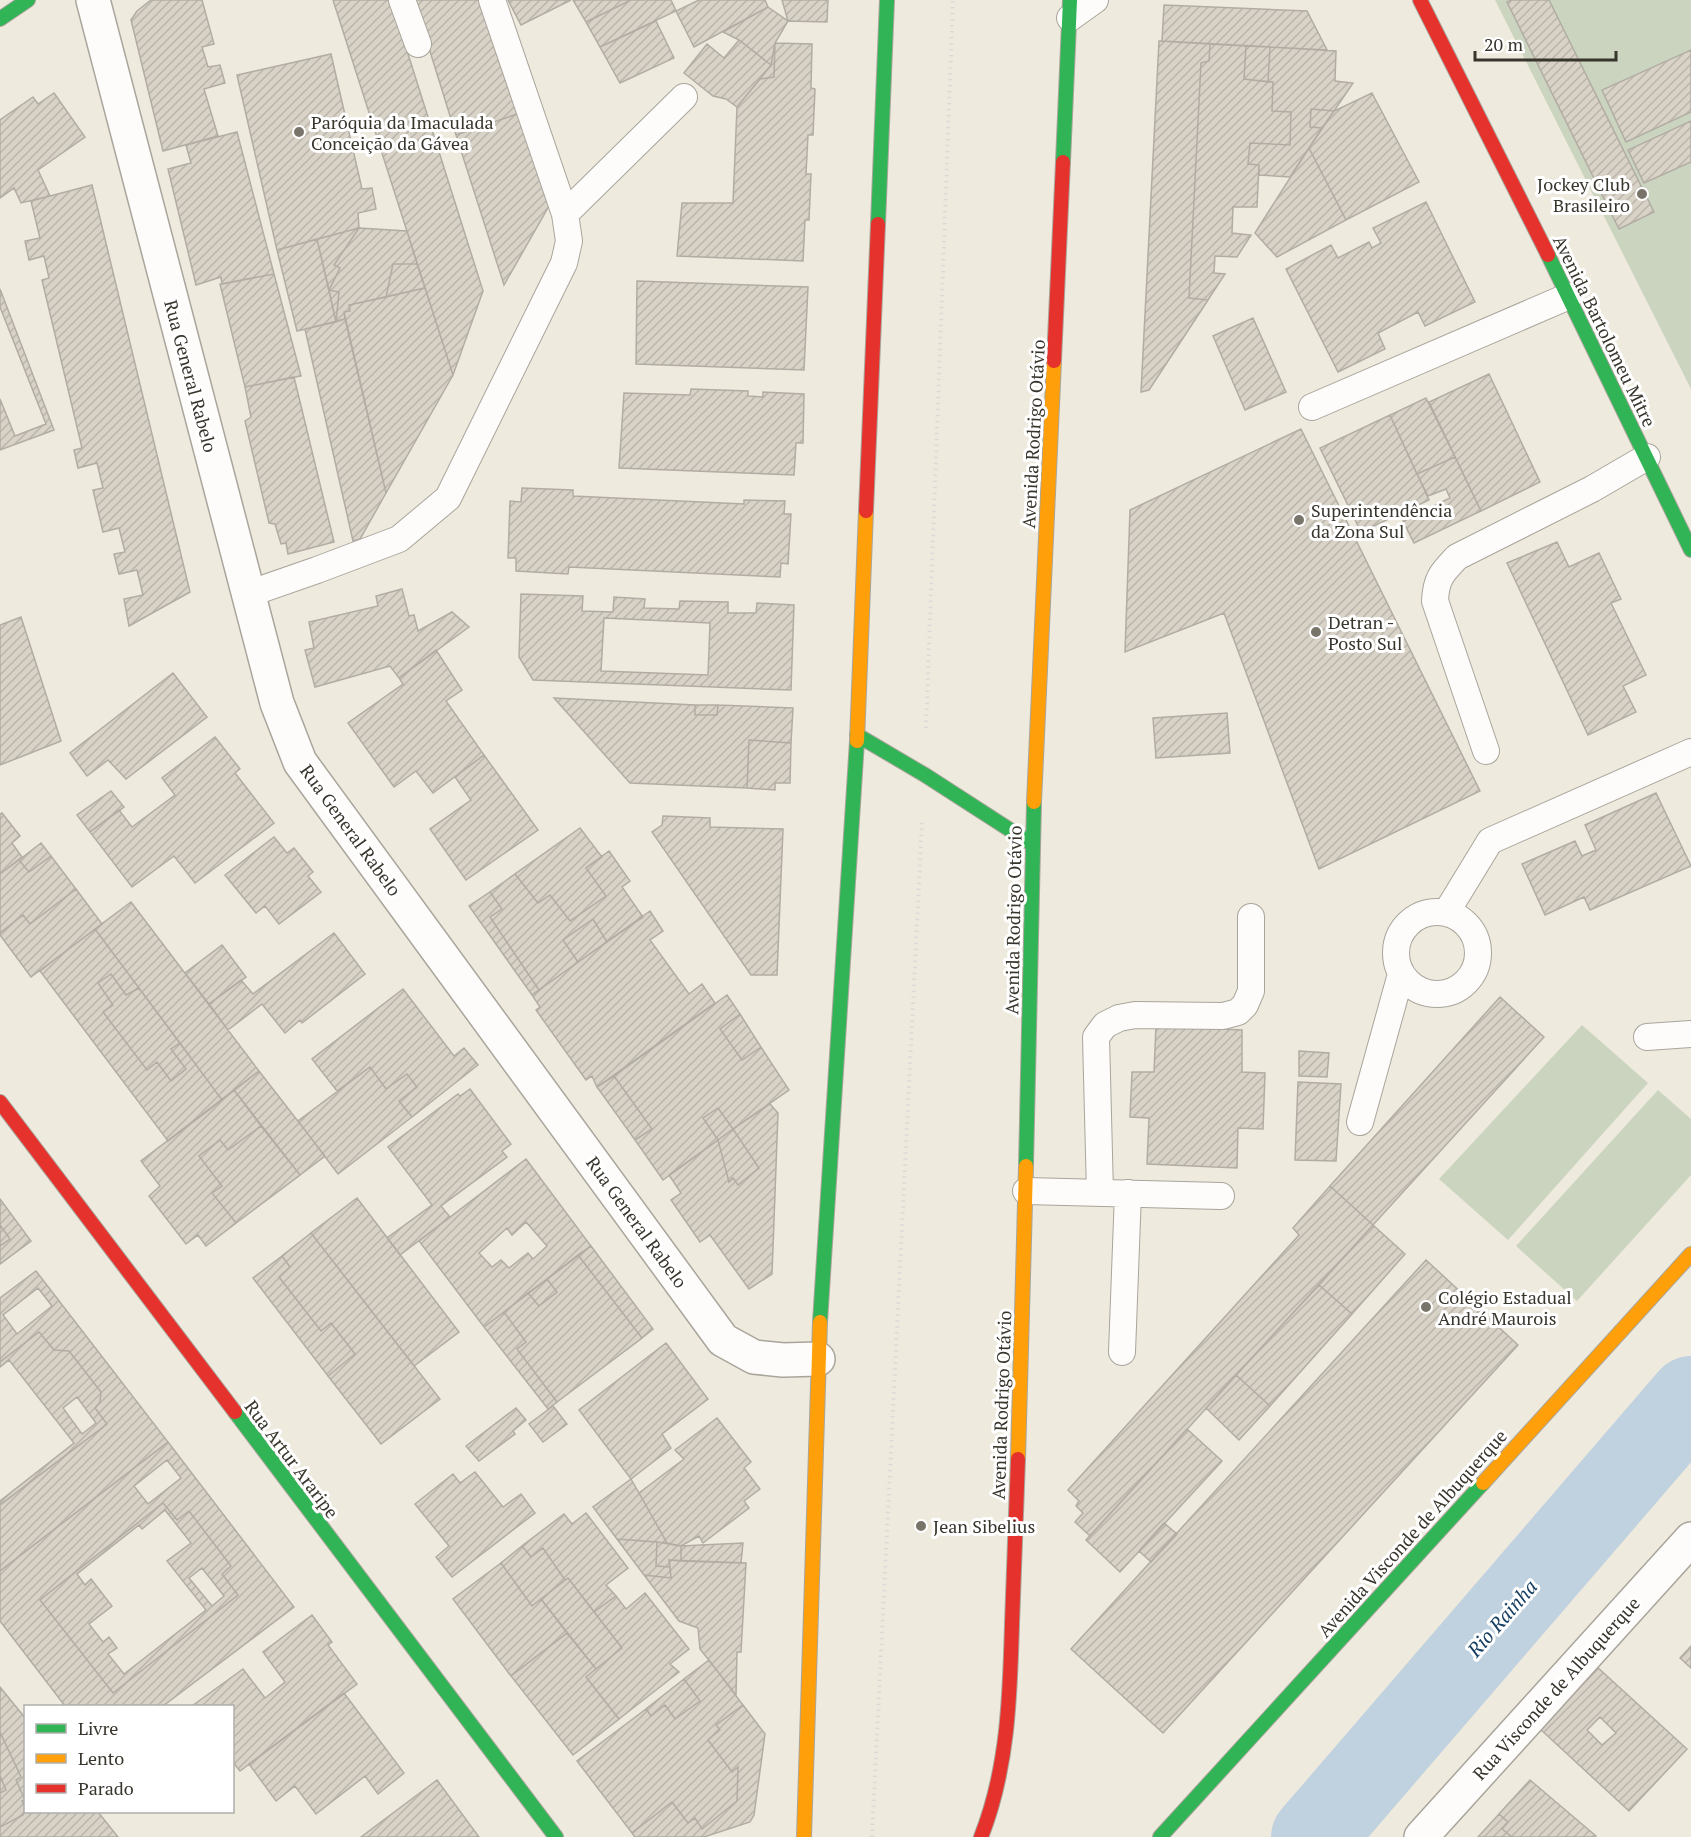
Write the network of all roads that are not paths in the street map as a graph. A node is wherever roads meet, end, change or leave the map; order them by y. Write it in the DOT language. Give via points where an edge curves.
graph roads {
  1 [pos="28,0"];
  2 [pos="93,0"];
  3 [pos="402,0"];
  4 [pos="492,0"];
  5 [pos="887,0"];
  6 [pos="1095,0"];
  7 [pos="1420,0"];
  8 [pos="1070,9"];
  9 [pos="0,19"];
  10 [pos="418,44"];
  11 [pos="684,97"];
  12 [pos="565,214"];
  13 [pos="1569,296"];
  14 [pos="1312,407"];
  15 [pos="1647,457"];
  16 [pos="1691,550"];
  17 [pos="248,594"];
  18 [pos="857,735"];
  19 [pos="1486,751"];
  20 [pos="1691,752"];
  21 [pos="1032,844"];
  22 [pos="1446,913"];
  23 [pos="1251,917"];
  24 [pos="1401,974"];
  25 [pos="1691,1034"];
  26 [pos="1647,1037"];
  27 [pos="0,1102"];
  28 [pos="1360,1122"];
  29 [pos="1026,1191"];
  30 [pos="1100,1192"];
  31 [pos="1128,1193"];
  32 [pos="1221,1196"];
  33 [pos="1691,1254"];
  34 [pos="1122,1352"];
  35 [pos="818,1359"];
  36 [pos="1691,1539"];
  37 [pos="983,1836"];
  38 [pos="556,1837"];
  39 [pos="804,1837"];
  40 [pos="1160,1837"];
  41 [pos="1421,1837"];
  1 -- 9 [label="main road"];
  2 -- 17 [label="street, Rua General Rabelo"];
  3 -- 10 [label="lane"];
  4 -- 12 [label="lane"];
  5 -- 18 [label="main road"];
  6 -- 8 [label="lane"];
  7 -- 13 [label="main road, Avenida Bartolomeu Mitre"];
  8 -- 21 [label="main road, Avenida Rodrigo Otávio"];
  11 -- 12 [label="lane"];
  12 -- 17 [label="lane" via="569,241 564,263 448,498 399,539"];
  13 -- 14 [label="lane"];
  13 -- 15 [label="main road, Avenida Bartolomeu Mitre"];
  15 -- 16 [label="main road, Avenida Bartolomeu Mitre"];
  15 -- 19 [label="lane" via="1457,557 1443,572 1436,586 1435,601"];
  17 -- 35 [label="street, Rua General Rabelo" via="277,703 300,762 723,1340 754,1357"];
  18 -- 21 [label="main road"];
  18 -- 35 [label="main road"];
  20 -- 22 [label="lane" via="1490,841"];
  21 -- 29 [label="main road, Avenida Rodrigo Otávio"];
  22 -- 24 [label="lane" via="1418,916 1400,934 1396,961"];
  22 -- 24 [label="lane" via="1459,917 1476,938 1479,952 1471,977 1461,988 1435,994 1421,992"];
  23 -- 30 [label="lane" via="1251,991 1238,1012 1223,1016 1135,1015 1105,1025 1096,1037"];
  24 -- 28 [label="lane"];
  25 -- 26 [label="lane"];
  27 -- 38 [label="main road, Rua Artur Araripe"];
  29 -- 30 [label="lane"];
  29 -- 37 [label="main road, Avenida Rodrigo Otávio" via="1007,1726 1000,1784"];
  30 -- 31 [label="lane"];
  31 -- 32 [label="lane"];
  31 -- 34 [label="lane"];
  33 -- 40 [label="main road, Avenida Visconde de Albuquerque"];
  35 -- 39 [label="main road"];
  36 -- 41 [label="street, Rua Visconde de Albuquerque"];
}
